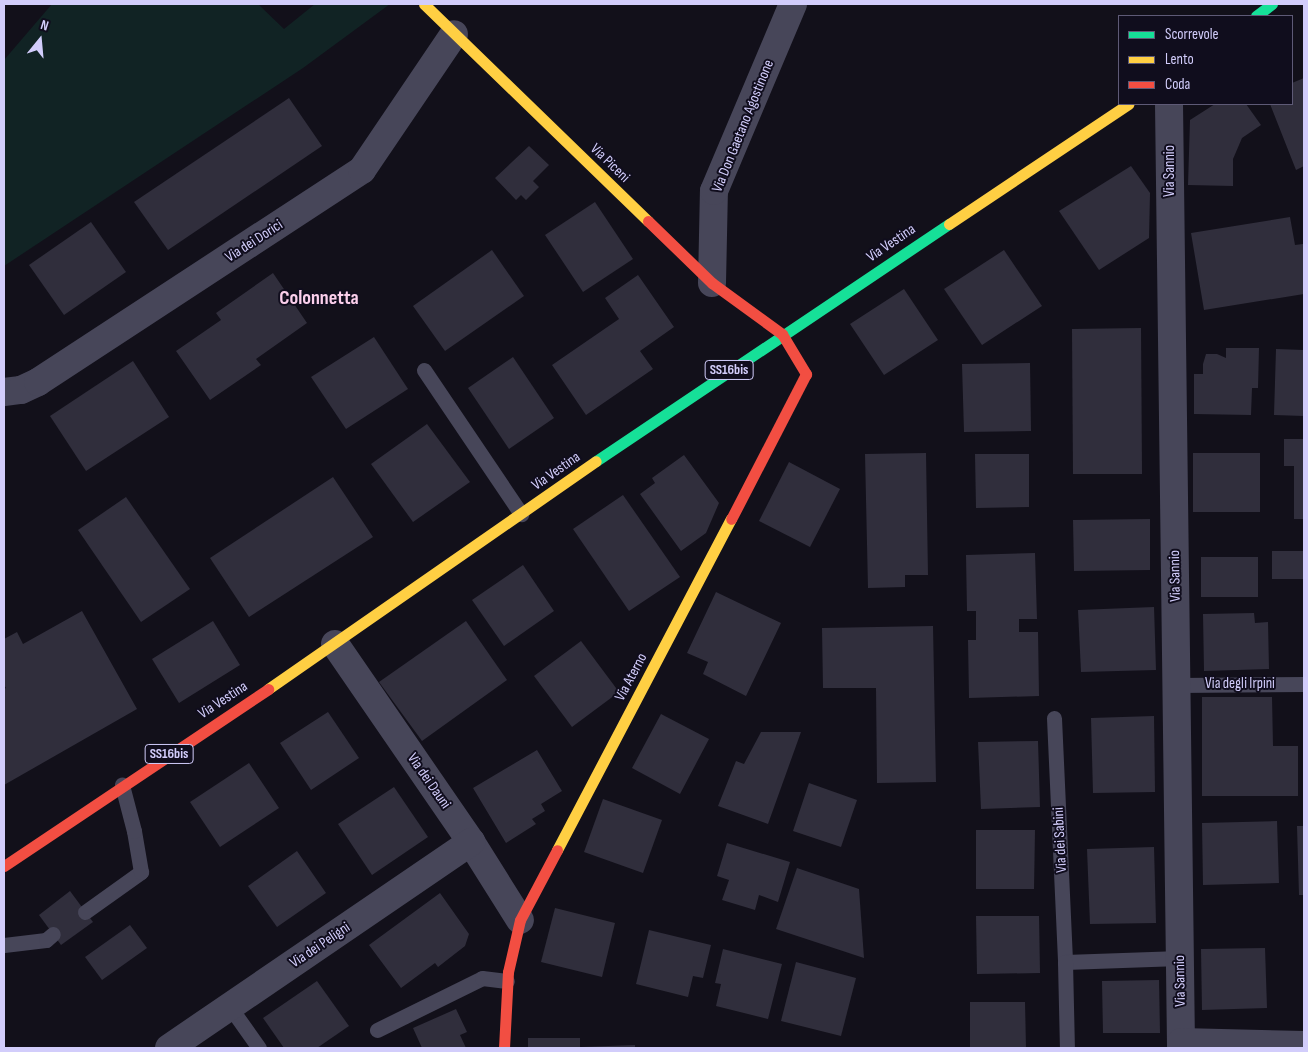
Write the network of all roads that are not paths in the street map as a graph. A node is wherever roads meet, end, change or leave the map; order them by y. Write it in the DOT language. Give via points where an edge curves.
graph roads {
  1 [pos="793,4"];
  2 [pos="1274,5"];
  3 [pos="432,6"];
  4 [pos="1258,15"];
  5 [pos="454,34"];
  6 [pos="1126,105"];
  7 [pos="1169,105"];
  8 [pos="712,282"];
  9 [pos="782,334"];
  10 [pos="424,370"];
  11 [pos="4,392"];
  12 [pos="521,514"];
  13 [pos="335,644"];
  14 [pos="1304,684"];
  15 [pos="1176,685"];
  16 [pos="1054,718"];
  17 [pos="122,785"];
  18 [pos="471,842"];
  19 [pos="4,866"];
  20 [pos="85,912"];
  21 [pos="520,920"];
  22 [pos="53,934"];
  23 [pos="4,945"];
  24 [pos="1180,958"];
  25 [pos="1065,962"];
  26 [pos="507,981"];
  27 [pos="230,1007"];
  28 [pos="377,1030"];
  29 [pos="1181,1045"];
  30 [pos="1304,1045"];
  31 [pos="169,1048"];
  32 [pos="259,1048"];
  33 [pos="504,1048"];
  34 [pos="1067,1048"];
  1 -- 8 [label="street, Via Don Gaetano Agostinone" via="714,191"];
  2 -- 4 [label="main road"];
  3 -- 5 [label="main road, Via Piceni"];
  5 -- 8 [label="main road, Via Piceni"];
  5 -- 11 [label="street, Via dei Dorici" via="362,170 38,382 21,390"];
  6 -- 9 [label="main road, Via Vestina / SS16bis"];
  7 -- 15 [label="street, Via Sannio"];
  8 -- 9 [label="main road, Via Piceni"];
  9 -- 12 [label="main road, Via Vestina / SS16bis"];
  9 -- 21 [label="main road, Via Aterno" via="806,374 799,391"];
  10 -- 12 [label="lane"];
  12 -- 13 [label="main road, Via Vestina / SS16bis"];
  13 -- 17 [label="main road, Via Vestina / SS16bis"];
  13 -- 18 [label="street, Via dei Dauni"];
  14 -- 15 [label="lane, Via degli Irpini"];
  15 -- 24 [label="street, Via Sannio"];
  16 -- 25 [label="lane, Via dei Sabini"];
  17 -- 19 [label="main road, Via Vestina / SS16bis"];
  17 -- 20 [label="lane" via="141,872"];
  18 -- 21 [label="street, Via dei Dauni"];
  18 -- 27 [label="street, Via dei Peligni"];
  21 -- 26 [label="main road, Via Aterno"];
  22 -- 23 [label="lane" via="46,940"];
  24 -- 25 [label="lane"];
  24 -- 29 [label="street, Via Sannio"];
  25 -- 34 [label="lane, Via dei Sabini"];
  26 -- 28 [label="lane" via="482,978"];
  26 -- 33 [label="main road, Via Aterno"];
  27 -- 31 [label="street, Via dei Peligni"];
  27 -- 32 [label="lane"];
  29 -- 30 [label="street"];
}
